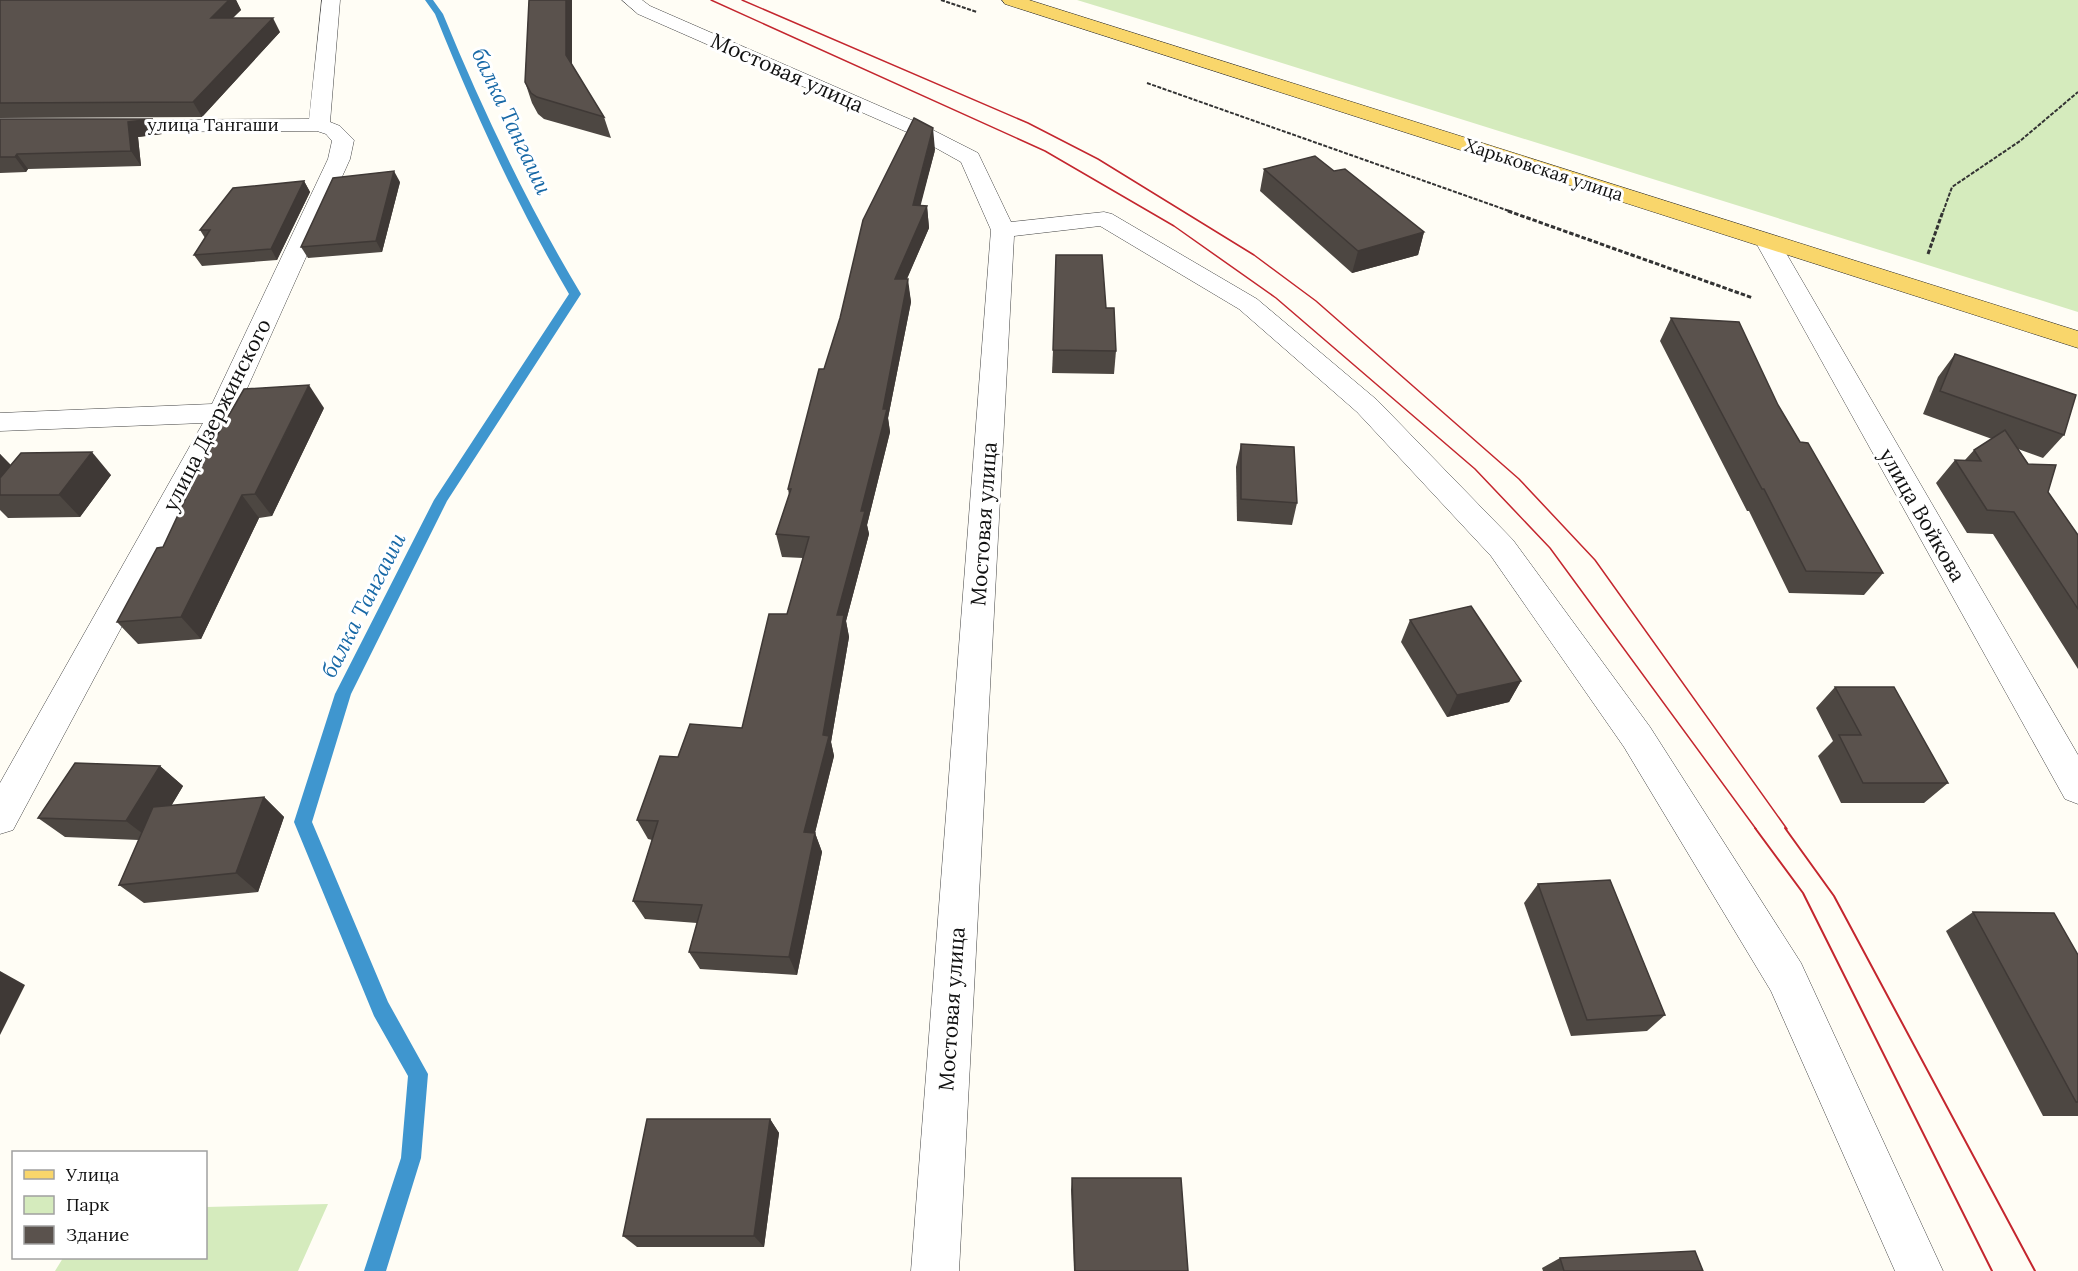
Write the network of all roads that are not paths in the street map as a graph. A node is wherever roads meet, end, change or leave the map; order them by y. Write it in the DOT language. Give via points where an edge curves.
graph roads {
  1 [pos="331,0"];
  2 [pos="632,0"];
  3 [pos="1011,0"];
  4 [pos="319,124"];
  5 [pos="94,126"];
  6 [pos="1003,230"];
  7 [pos="1767,241"];
  8 [pos="2078,340"];
  9 [pos="222,413"];
  10 [pos="0,422"];
  11 [pos="2078,788"];
  12 [pos="0,818"];
  13 [pos="935,1271"];
  14 [pos="1919,1271"];
  1 -- 4 [label="street"];
  2 -- 6 [label="street, Мостовая улица" via="644,10 916,129 970,158"];
  3 -- 7 [label="main road, Харьковская улица"];
  4 -- 5 [label="street, улица Тангаши"];
  4 -- 9 [label="street, улица Дзержинского" via="343,140 339,159"];
  6 -- 13 [label="street, Мостовая улица"];
  6 -- 14 [label="street" via="1104,219 1248,304 1367,406 1502,548 1637,737 1786,977"];
  7 -- 8 [label="main road, Харьковская улица"];
  7 -- 11 [label="street, улица Войкова"];
  9 -- 10 [label="street"];
  9 -- 12 [label="street, улица Дзержинского"];
}
